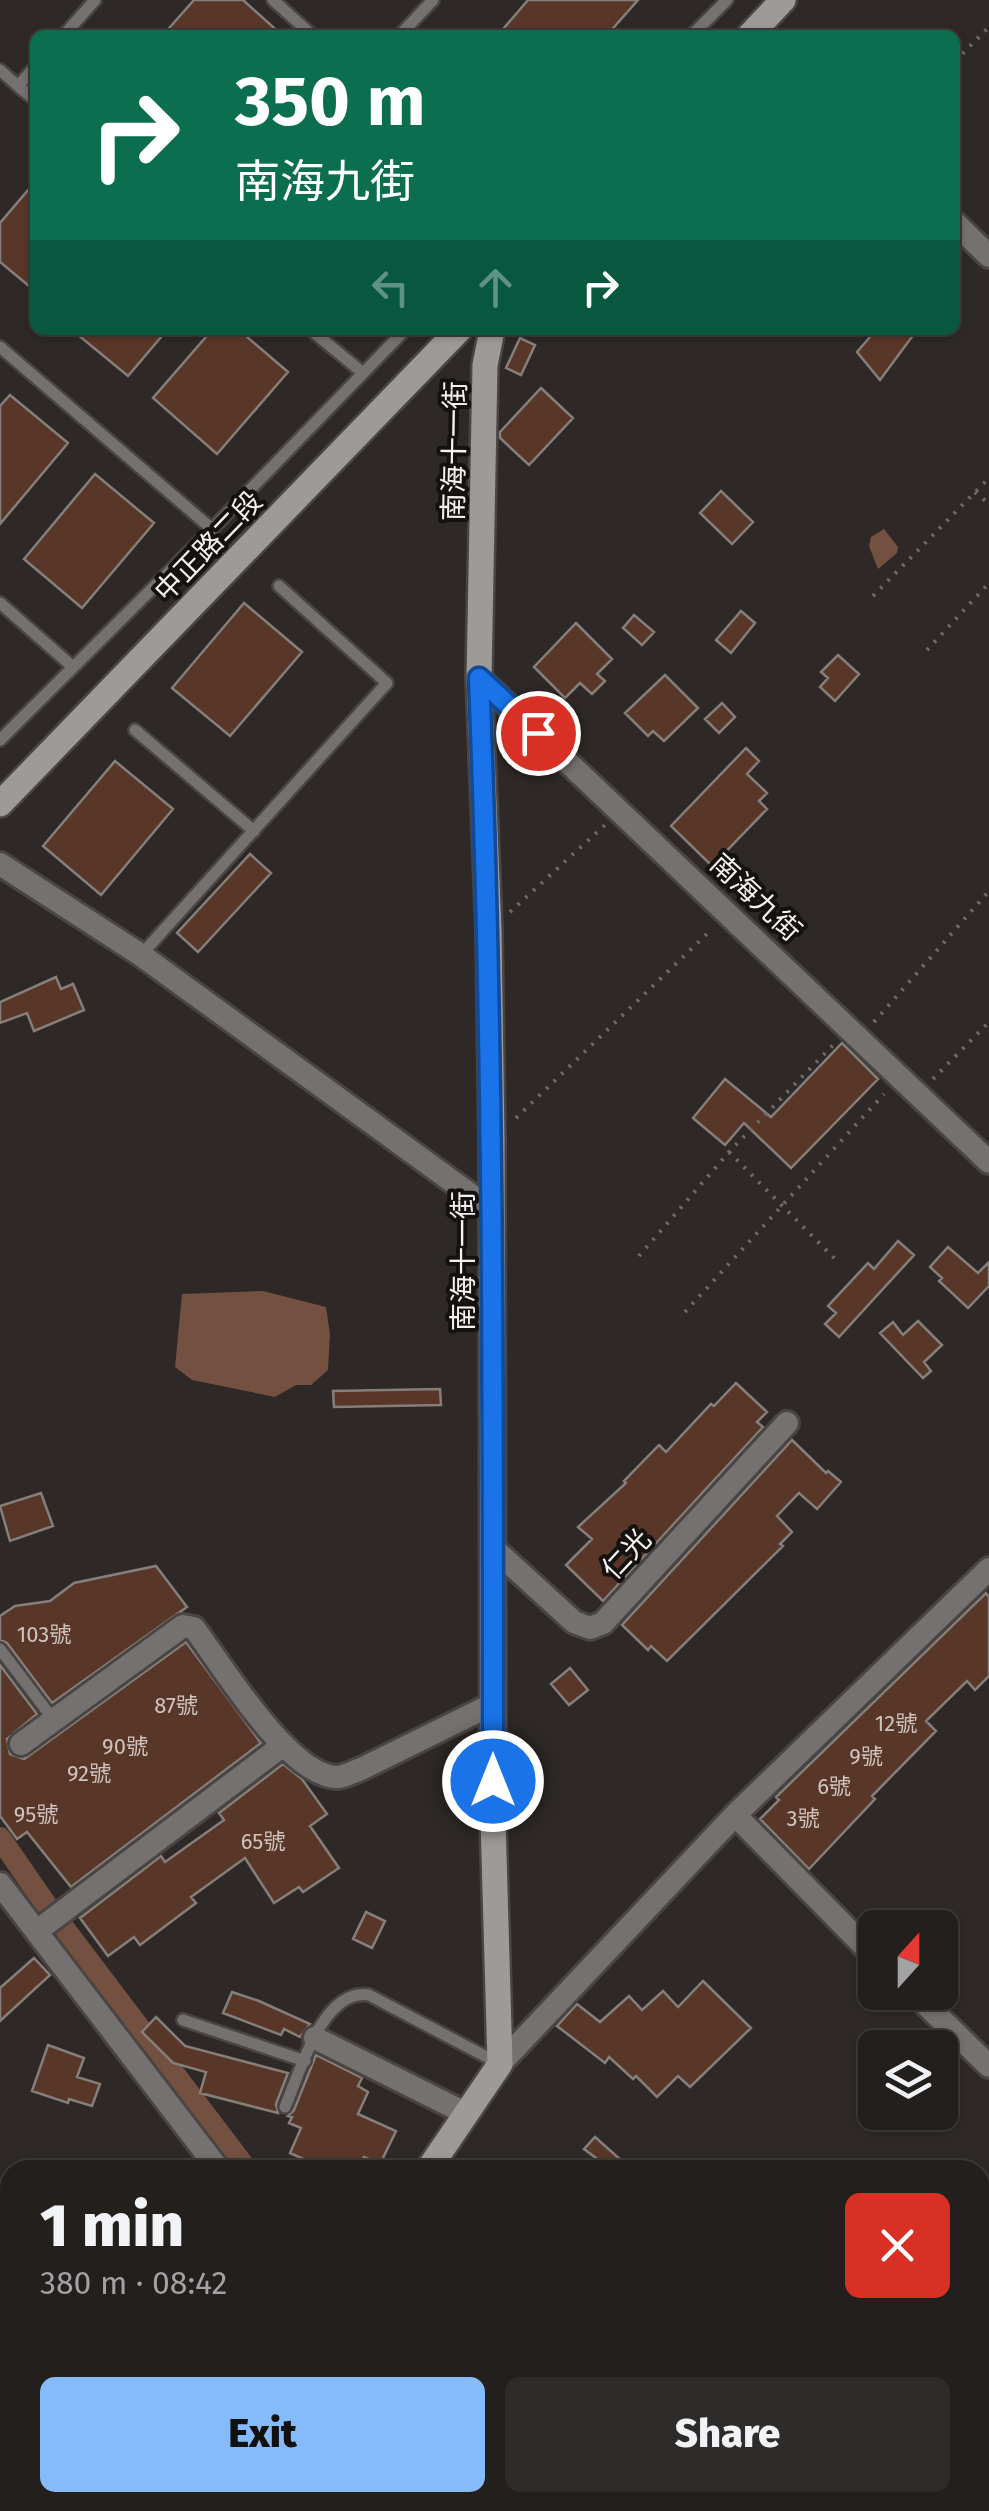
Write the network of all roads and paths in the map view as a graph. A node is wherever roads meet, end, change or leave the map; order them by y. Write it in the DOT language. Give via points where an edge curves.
graph roads {
  1 [pos="95,0"];
  2 [pos="273,0"];
  3 [pos="433,0"];
  4 [pos="726,0"];
  5 [pos="783,0"];
  6 [pos="989,27"];
  7 [pos="68,30"];
  8 [pos="306,30"];
  9 [pos="405,30"];
  10 [pos="697,30"];
  11 [pos="758,30"];
  12 [pos="960,56"];
  13 [pos="0,70"];
  14 [pos="30,73"];
  15 [pos="18,86"];
  16 [pos="30,96"];
  17 [pos="960,228"];
  18 [pos="989,256"];
  19 [pos="318,335"];
  20 [pos="400,335"];
  21 [pos="454,335"];
  22 [pos="491,335"];
  23 [pos="0,347"];
  24 [pos="363,373"];
  25 [pos="989,478"];
  26 [pos="975,492"];
  27 [pos="989,504"];
  28 [pos="212,529"];
  29 [pos="989,583"];
  30 [pos="279,586"];
  31 [pos="873,596"];
  32 [pos="0,603"];
  33 [pos="927,650"];
  34 [pos="73,667"];
  35 [pos="479,678"];
  36 [pos="135,730"];
  37 [pos="0,740"];
  38 [pos="0,804"];
  39 [pos="620,810"];
  40 [pos="254,831"];
  41 [pos="0,864"];
  42 [pos="989,890"];
  43 [pos="728,912"];
  44 [pos="489,931"];
  45 [pos="141,954"];
  46 [pos="989,1022"];
  47 [pos="856,1032"];
  48 [pos="900,1076"];
  49 [pos="920,1093"];
  50 [pos="492,1140"];
  51 [pos="730,1152"];
  52 [pos="989,1162"];
  53 [pos="783,1204"];
  54 [pos="493,1211"];
  55 [pos="639,1256"];
  56 [pos="835,1259"];
  57 [pos="684,1312"];
  58 [pos="788,1423"];
  59 [pos="493,1548"];
  60 [pos="989,1569"];
  61 [pos="0,1649"];
  62 [pos="493,1704"];
  63 [pos="54,1718"];
  64 [pos="21,1744"];
  65 [pos="282,1746"];
  66 [pos="735,1815"];
  67 [pos="0,1884"];
  68 [pos="37,1931"];
  69 [pos="858,1939"];
  70 [pos="931,2010"];
  71 [pos="183,2020"];
  72 [pos="315,2038"];
  73 [pos="304,2061"];
  74 [pos="500,2064"];
  75 [pos="989,2066"];
  76 [pos="285,2108"];
  77 [pos="467,2114"];
  78 [pos="211,2160"];
  79 [pos="435,2160"];
  1 -- 7 [label="lane"];
  2 -- 8 [label="lane"];
  3 -- 9 [label="lane"];
  4 -- 10 [label="lane"];
  5 -- 11 [label="street"];
  6 -- 12 [label="path"];
  13 -- 15 [label="lane"];
  14 -- 15 [label="lane"];
  15 -- 16 [label="lane"];
  17 -- 18 [label="street"];
  19 -- 24 [label="lane"];
  20 -- 24 [label="lane"];
  21 -- 38 [label="street, 中正路二段"];
  22 -- 35 [label="street, 南海十一街"];
  23 -- 28 [label="lane"];
  24 -- 28 [label="lane"];
  25 -- 26 [label="path"];
  26 -- 27 [label="path"];
  26 -- 31 [label="path"];
  28 -- 34 [label="lane"];
  29 -- 33 [label="path"];
  30 -- 40 [label="lane" via="387,683"];
  32 -- 34 [label="lane"];
  34 -- 37 [label="lane"];
  35 -- 39 [label="street, 南海九街"];
  35 -- 44 [label="street, 南海十一街"];
  36 -- 40 [label="lane"];
  39 -- 43 [label="street, 南海九街"];
  39 -- 44 [label="path"];
  40 -- 45 [label="lane"];
  41 -- 45 [label="street"];
  42 -- 47 [label="path"];
  43 -- 47 [label="street, 南海九街"];
  43 -- 50 [label="path"];
  44 -- 50 [label="street, 南海十一街"];
  45 -- 54 [label="street"];
  46 -- 49 [label="path"];
  47 -- 48 [label="street, 南海九街"];
  47 -- 51 [label="path"];
  48 -- 49 [label="street, 南海九街"];
  48 -- 53 [label="path"];
  49 -- 52 [label="street, 南海九街"];
  50 -- 54 [label="street, 南海十一街"];
  51 -- 53 [label="path"];
  51 -- 55 [label="path"];
  53 -- 56 [label="path"];
  53 -- 57 [label="path"];
  54 -- 59 [label="street, 南海十一街"];
  58 -- 59 [label="street, 仁光" via="603,1623 590,1628 574,1622"];
  59 -- 62 [label="street, 南海十一街"];
  60 -- 66 [label="street"];
  61 -- 63 [label="lane"];
  62 -- 65 [label="street" via="338,1777 317,1772"];
  62 -- 74 [label="street, 南海十一街"];
  63 -- 64 [label="street"];
  63 -- 65 [label="street" via="183,1626 194,1628"];
  65 -- 68 [label="street"];
  66 -- 69 [label="street"];
  66 -- 74 [label="street"];
  67 -- 68 [label="street"];
  68 -- 78 [label="street"];
  70 -- 75 [label="street"];
  71 -- 73 [label="lane"];
  72 -- 73 [label="lane"];
  72 -- 74 [label="lane" via="328,2011 361,1994"];
  72 -- 77 [label="street"];
  73 -- 76 [label="lane"];
  74 -- 77 [label="street"];
  77 -- 79 [label="street"];
}
